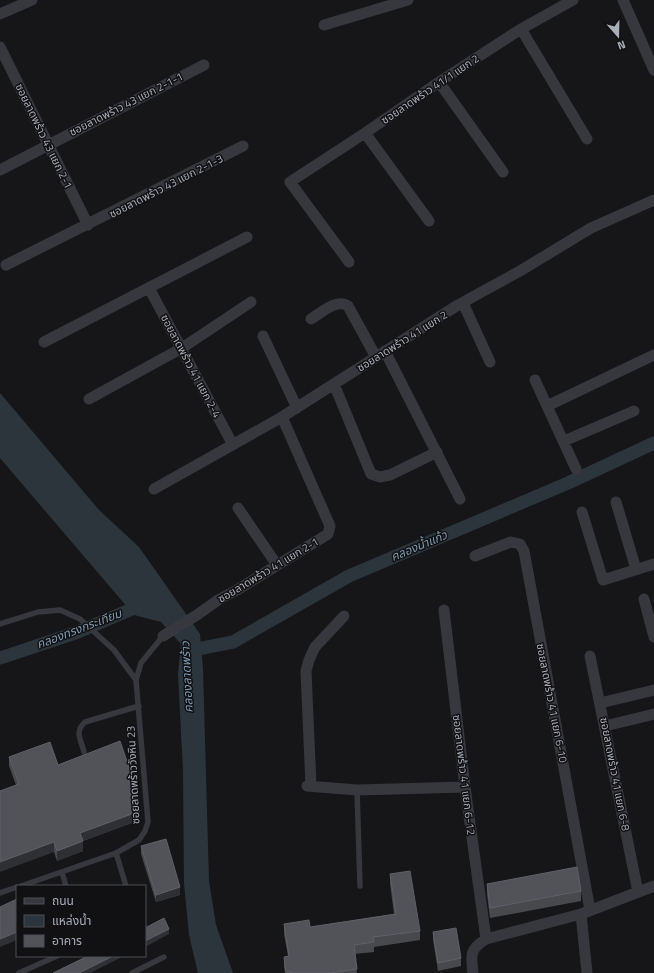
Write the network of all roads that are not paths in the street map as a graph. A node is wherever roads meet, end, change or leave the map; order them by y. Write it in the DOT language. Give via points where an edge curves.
graph roads {
  1 [pos="32,0"];
  2 [pos="408,0"];
  3 [pos="573,0"];
  4 [pos="623,0"];
  5 [pos="0,14"];
  6 [pos="324,25"];
  7 [pos="521,29"];
  8 [pos="0,47"];
  9 [pos="204,65"];
  10 [pos="654,70"];
  11 [pos="439,82"];
  12 [pos="365,133"];
  13 [pos="587,139"];
  14 [pos="48,144"];
  15 [pos="243,146"];
  16 [pos="0,170"];
  17 [pos="503,172"];
  18 [pos="654,200"];
  19 [pos="429,221"];
  20 [pos="88,225"];
  21 [pos="247,237"];
  22 [pos="349,262"];
  23 [pos="6,266"];
  24 [pos="149,288"];
  25 [pos="251,302"];
  26 [pos="463,303"];
  27 [pos="311,319"];
  28 [pos="263,336"];
  29 [pos="44,342"];
  30 [pos="182,348"];
  31 [pos="381,354"];
  32 [pos="654,355"];
  33 [pos="490,362"];
  34 [pos="535,380"];
  35 [pos="334,384"];
  36 [pos="89,399"];
  37 [pos="548,406"];
  38 [pos="297,408"];
  39 [pos="634,411"];
  40 [pos="282,417"];
  41 [pos="564,441"];
  42 [pos="233,445"];
  43 [pos="437,452"];
  44 [pos="576,469"];
  45 [pos="154,489"];
  46 [pos="460,499"];
  47 [pos="616,502"];
  48 [pos="238,508"];
  49 [pos="582,512"];
  50 [pos="475,556"];
  51 [pos="654,564"];
  52 [pos="277,565"];
  53 [pos="636,569"];
  54 [pos="644,599"];
  55 [pos="444,610"];
  56 [pos="344,616"];
  57 [pos="0,624"];
  58 [pos="162,636"];
  59 [pos="654,637"];
  60 [pos="590,656"];
  61 [pos="136,680"];
  62 [pos="654,690"];
  63 [pos="600,703"];
  64 [pos="139,706"];
  65 [pos="654,714"];
  66 [pos="605,726"];
  67 [pos="84,752"];
  68 [pos="465,787"];
  69 [pos="357,790"];
  70 [pos="116,853"];
  71 [pos="62,872"];
  72 [pos="24,885"];
  73 [pos="66,885"];
  74 [pos="126,885"];
  75 [pos="360,886"];
  76 [pos="654,886"];
  77 [pos="16,888"];
  78 [pos="638,892"];
  79 [pos="0,893"];
  80 [pos="586,912"];
  81 [pos="486,939"];
  82 [pos="55,957"];
  83 [pos="164,957"];
  84 [pos="19,973"];
  85 [pos="132,973"];
  86 [pos="473,973"];
  87 [pos="586,973"];
  1 -- 5 [label="street"];
  2 -- 6 [label="street"];
  3 -- 7 [label="street, ซอยลาดพร้าว 41/1 แยก 2"];
  4 -- 10 [label="street"];
  7 -- 11 [label="street, ซอยลาดพร้าว 41/1 แยก 2"];
  7 -- 13 [label="street"];
  8 -- 14 [label="street, ซอยลาดพร้าว 43 แยก 2-1"];
  9 -- 14 [label="street, ซอยลาดพร้าว 43 แยก 2-1-1"];
  11 -- 12 [label="street, ซอยลาดพร้าว 41/1 แยก 2"];
  11 -- 17 [label="street"];
  12 -- 19 [label="street"];
  12 -- 22 [label="street, ซอยลาดพร้าว 41/1 แยก 2" via="290,182"];
  14 -- 16 [label="street, ซอยลาดพร้าว 43 แยก 2-1-1"];
  14 -- 20 [label="street, ซอยลาดพร้าว 43 แยก 2-1"];
  15 -- 20 [label="street, ซอยลาดพร้าว 43 แยก 2-1-3"];
  18 -- 26 [label="street, ซอยลาดพร้าว 41 แยก 2" via="591,228"];
  20 -- 23 [label="street, ซอยลาดพร้าว 43 แยก 2-1-3"];
  21 -- 24 [label="street"];
  24 -- 29 [label="street"];
  24 -- 30 [label="street, ซอยลาดพร้าว 41 แยก 2-4"];
  25 -- 30 [label="street"];
  26 -- 31 [label="street, ซอยลาดพร้าว 41 แยก 2"];
  26 -- 33 [label="street"];
  27 -- 31 [label="street" via="338,303 344,303"];
  28 -- 38 [label="street"];
  30 -- 36 [label="street"];
  30 -- 42 [label="street, ซอยลาดพร้าว 41 แยก 2-4"];
  31 -- 35 [label="street, ซอยลาดพร้าว 41 แยก 2"];
  31 -- 43 [label="street"];
  32 -- 37 [label="street"];
  34 -- 37 [label="street"];
  35 -- 38 [label="street, ซอยลาดพร้าว 41 แยก 2"];
  35 -- 43 [label="street" via="371,474 380,477 390,475"];
  37 -- 41 [label="street"];
  38 -- 40 [label="street, ซอยลาดพร้าว 41 แยก 2"];
  39 -- 41 [label="street"];
  40 -- 42 [label="street, ซอยลาดพร้าว 41 แยก 2"];
  40 -- 52 [label="street, ซอยลาดพร้าว 41 แยก 2-1" via="330,526 328,534"];
  41 -- 44 [label="street"];
  42 -- 45 [label="street, ซอยลาดพร้าว 41 แยก 2"];
  43 -- 46 [label="street"];
  47 -- 53 [label="street"];
  48 -- 52 [label="street"];
  49 -- 53 [label="street" via="603,580"];
  50 -- 80 [label="street, ซอยลาดพร้าว 41 แยก 6-10" via="511,542 520,544 524,551"];
  51 -- 53 [label="street"];
  52 -- 58 [label="street, ซอยลาดพร้าว 41 แยก 2-1"];
  54 -- 59 [label="street"];
  55 -- 68 [label="street, ซอยลาดพร้าว 41 แยก 6-12"];
  56 -- 69 [label="street" via="315,646 306,671 309,786"];
  57 -- 61 [label="lane" via="38,612 60,610 86,624 114,650"];
  58 -- 61 [label="lane, ซอยลาดพร้าววังหิน 23" via="141,663"];
  60 -- 63 [label="street, ซอยลาดพร้าว 41 แยก 6-8"];
  61 -- 64 [label="lane, ซอยลาดพร้าววังหิน 23"];
  62 -- 63 [label="street"];
  63 -- 66 [label="street, ซอยลาดพร้าว 41 แยก 6-8"];
  64 -- 67 [label="lane" via="85,722 79,733"];
  64 -- 70 [label="lane, ซอยลาดพร้าววังหิน 23" via="148,822 139,840"];
  65 -- 66 [label="street"];
  66 -- 78 [label="street, ซอยลาดพร้าว 41 แยก 6-8"];
  68 -- 69 [label="street"];
  68 -- 81 [label="street, ซอยลาดพร้าว 41 แยก 6-12"];
  69 -- 75 [label="lane"];
  70 -- 71 [label="lane, ซอยลาดพร้าววังหิน 23"];
  70 -- 74 [label="lane"];
  71 -- 72 [label="lane, ซอยลาดพร้าววังหิน 23"];
  71 -- 73 [label="lane"];
  76 -- 78 [label="street"];
  77 -- 79 [label="lane"];
  78 -- 80 [label="street"];
  80 -- 81 [label="street"];
  80 -- 87 [label="street, ซอยลาดพร้าว 41 แยก 6-10"];
  81 -- 86 [label="street" via="478,944 471,956"];
  82 -- 84 [label="lane"];
  83 -- 85 [label="lane"];
}
